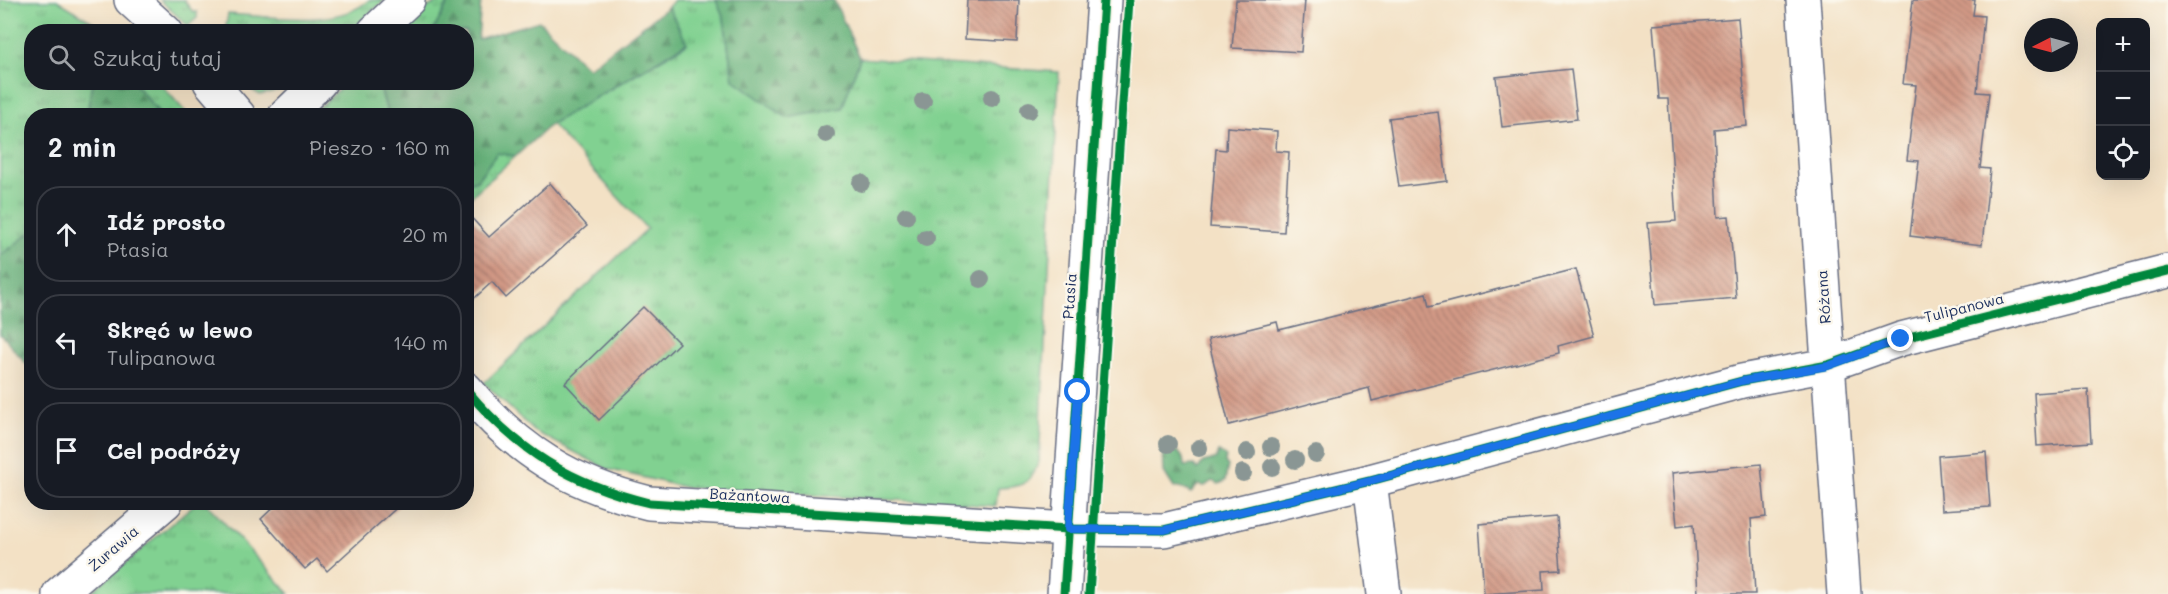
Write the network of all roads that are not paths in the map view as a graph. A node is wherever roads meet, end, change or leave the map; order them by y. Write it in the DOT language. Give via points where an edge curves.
graph roads {
  1 [pos="131,0"];
  2 [pos="408,0"];
  3 [pos="1104,0"];
  4 [pos="1803,0"];
  5 [pos="157,24"];
  6 [pos="382,24"];
  7 [pos="217,90"];
  8 [pos="312,90"];
  9 [pos="232,108"];
  10 [pos="293,108"];
  11 [pos="2168,271"];
  12 [pos="1828,366"];
  13 [pos="474,398"];
  14 [pos="1370,481"];
  15 [pos="157,510"];
  16 [pos="1068,529"];
  17 [pos="59,594"];
  18 [pos="1064,594"];
  19 [pos="1384,594"];
  20 [pos="1844,594"];
  1 -- 5 [label="street"];
  2 -- 6 [label="street"];
  3 -- 16 [label="street, Ptasia"];
  4 -- 12 [label="street, Różana"];
  7 -- 9 [label="street"];
  8 -- 10 [label="street"];
  11 -- 12 [label="street, Tulipanowa" via="1901,339"];
  12 -- 14 [label="street, Tulipanowa" via="1742,381"];
  12 -- 20 [label="street, Różana"];
  13 -- 16 [label="street, Bażantowa" via="513,439 538,458 591,485 639,500 680,506"];
  14 -- 16 [label="street, Tulipanowa" via="1164,530"];
  14 -- 19 [label="street"];
  15 -- 17 [label="street, Żurawia"];
  16 -- 18 [label="street, Ptasia"];
}
